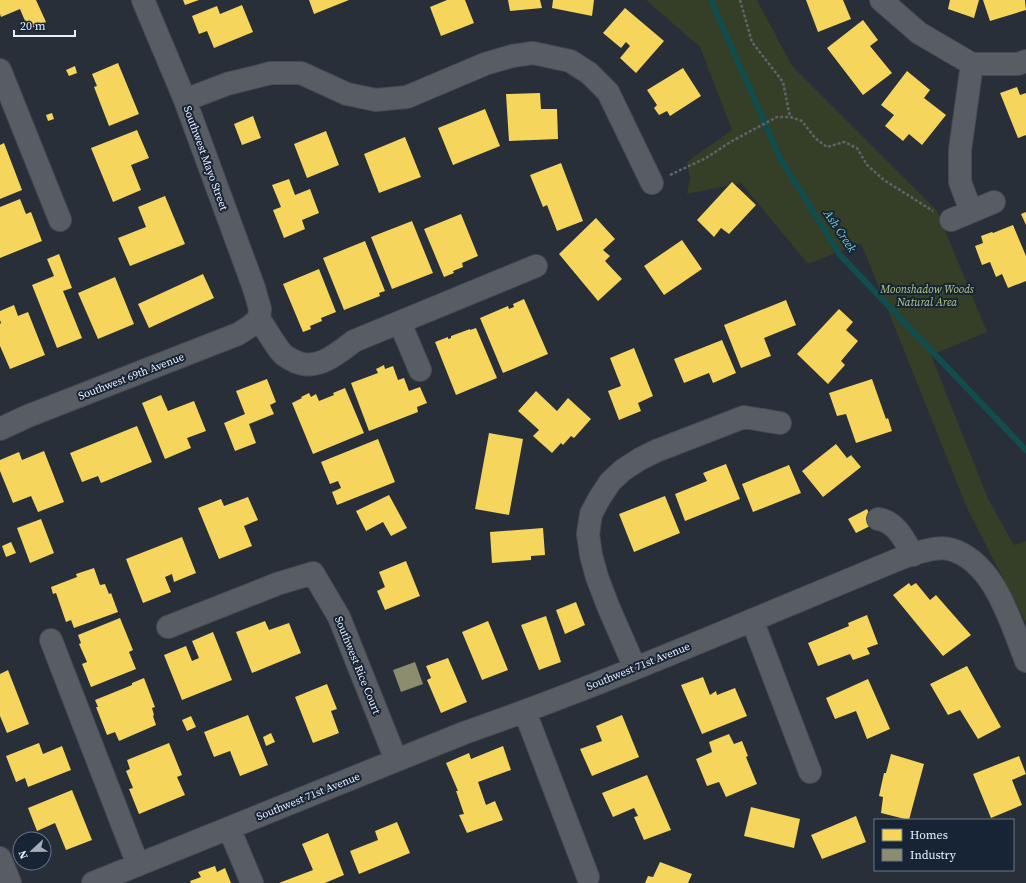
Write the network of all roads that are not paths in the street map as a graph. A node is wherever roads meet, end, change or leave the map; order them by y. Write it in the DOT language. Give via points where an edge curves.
graph roads {
  1 [pos="143,0"];
  2 [pos="881,0"];
  3 [pos="1026,61"];
  4 [pos="972,64"];
  5 [pos="0,70"];
  6 [pos="185,100"];
  7 [pos="652,183"];
  8 [pos="994,202"];
  9 [pos="971,211"];
  10 [pos="60,220"];
  11 [pos="951,220"];
  12 [pos="536,266"];
  13 [pos="259,319"];
  14 [pos="400,323"];
  15 [pos="420,370"];
  16 [pos="780,424"];
  17 [pos="0,429"];
  18 [pos="878,519"];
  19 [pos="913,554"];
  20 [pos="752,620"];
  21 [pos="168,627"];
  22 [pos="51,640"];
  23 [pos="1026,661"];
  24 [pos="635,668"];
  25 [pos="525,712"];
  26 [pos="396,760"];
  27 [pos="810,772"];
  28 [pos="229,828"];
  29 [pos="0,858"];
  30 [pos="138,865"];
  31 [pos="588,877"];
  32 [pos="10,883"];
  33 [pos="93,883"];
  34 [pos="252,883"];
  1 -- 6 [label="street, Southwest Mayo Street"];
  2 -- 4 [label="street" via="919,33"];
  3 -- 4 [label="street" via="1018,64"];
  4 -- 9 [label="street" via="960,158 960,182"];
  5 -- 10 [label="street"];
  6 -- 7 [label="street" via="227,84 271,73 302,73 348,94 376,100 407,97 485,64 533,53 570,61 589,73 608,92"];
  6 -- 13 [label="street, Southwest Mayo Street" via="254,288 260,309"];
  8 -- 9 [label="street"];
  9 -- 11 [label="street"];
  12 -- 14 [label="street"];
  13 -- 14 [label="street" via="282,354 298,363 309,365 338,354 354,341"];
  13 -- 17 [label="street, Southwest 69th Avenue" via="238,334"];
  14 -- 15 [label="street"];
  16 -- 24 [label="street" via="744,418 656,451 623,470 610,482 599,499 591,514 588,534 591,555 608,606"];
  18 -- 19 [label="street" via="886,520 894,526"];
  19 -- 20 [label="street, Southwest 71st Avenue"];
  19 -- 23 [label="street, Southwest 71st Avenue" via="948,548 963,554 978,566 991,579 999,594"];
  20 -- 24 [label="street, Southwest 71st Avenue"];
  20 -- 27 [label="street"];
  21 -- 26 [label="street, Southwest Rice Court" via="277,584 313,573 339,617"];
  22 -- 30 [label="street"];
  24 -- 25 [label="street, Southwest 71st Avenue"];
  25 -- 26 [label="street, Southwest 71st Avenue"];
  25 -- 31 [label="street"];
  26 -- 28 [label="street, Southwest 71st Avenue"];
  28 -- 30 [label="street, Southwest 71st Avenue"];
  28 -- 34 [label="street"];
  29 -- 32 [label="street"];
  30 -- 33 [label="street, Southwest 71st Avenue"];
}
